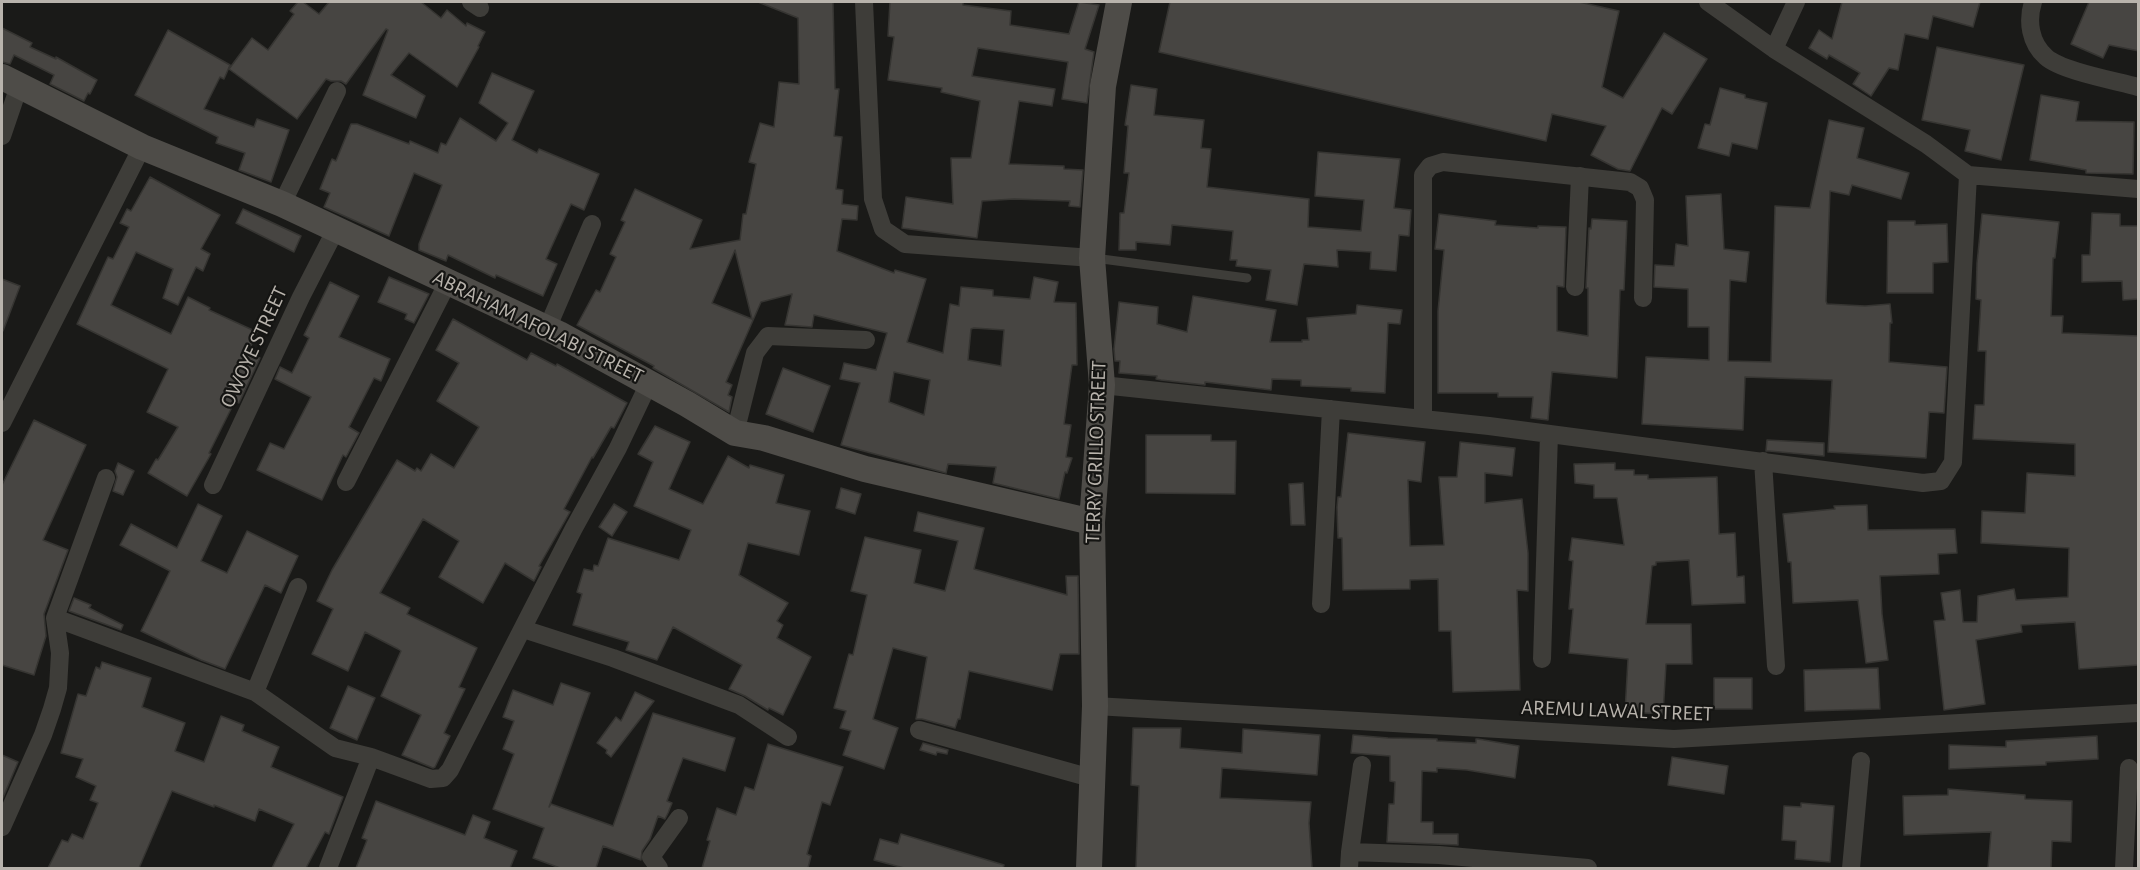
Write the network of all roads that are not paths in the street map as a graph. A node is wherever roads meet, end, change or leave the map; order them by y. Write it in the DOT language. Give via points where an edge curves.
graph roads {
  1 [pos="864,2"];
  2 [pos="1119,2"];
  3 [pos="1708,2"];
  4 [pos="1796,2"];
  5 [pos="2033,2"];
  6 [pos="1774,50"];
  7 [pos="10,82"];
  8 [pos="2139,87"];
  9 [pos="337,90"];
  10 [pos="2,136"];
  11 [pos="142,147"];
  12 [pos="1968,174"];
  13 [pos="1580,176"];
  14 [pos="2139,189"];
  15 [pos="282,204"];
  16 [pos="592,224"];
  17 [pos="336,229"];
  18 [pos="1092,258"];
  19 [pos="1247,278"];
  20 [pos="448,282"];
  21 [pos="1575,287"];
  22 [pos="1642,298"];
  23 [pos="547,329"];
  24 [pos="866,340"];
  25 [pos="650,383"];
  26 [pos="1102,385"];
  27 [pos="1331,410"];
  28 [pos="1422,419"];
  29 [pos="2,423"];
  30 [pos="735,433"];
  31 [pos="1549,434"];
  32 [pos="1763,461"];
  33 [pos="106,478"];
  34 [pos="346,482"];
  35 [pos="213,485"];
  36 [pos="1092,522"];
  37 [pos="298,587"];
  38 [pos="1321,604"];
  39 [pos="55,618"];
  40 [pos="523,629"];
  41 [pos="1542,659"];
  42 [pos="1776,666"];
  43 [pos="255,692"];
  44 [pos="1095,706"];
  45 [pos="2139,713"];
  46 [pos="919,730"];
  47 [pos="788,737"];
  48 [pos="371,757"];
  49 [pos="1861,761"];
  50 [pos="1362,765"];
  51 [pos="2129,768"];
  52 [pos="1091,778"];
  53 [pos="679,818"];
  54 [pos="2,827"];
  55 [pos="1350,860"];
  56 [pos="1555,867"];
  57 [pos="328,868"];
  58 [pos="658,868"];
  59 [pos="1089,868"];
  60 [pos="1588,868"];
  61 [pos="1851,868"];
  62 [pos="2124,868"];
  1 -- 18 [label="street" via="873,199 883,229 905,244"];
  2 -- 18 [label="street, TERRY GRILLO STREET" via="1103,86"];
  3 -- 6 [label="street"];
  4 -- 6 [label="street"];
  5 -- 8 [label="street" via="2031,36 2046,58 2078,72"];
  6 -- 12 [label="street"];
  7 -- 10 [label="street"];
  7 -- 11 [label="street, ABRAHAM AFOLABI STREET"];
  9 -- 15 [label="street"];
  11 -- 15 [label="street, ABRAHAM AFOLABI STREET"];
  11 -- 29 [label="street"];
  12 -- 14 [label="street"];
  12 -- 32 [label="street" via="1953,462 1941,481 1923,483"];
  13 -- 21 [label="street"];
  13 -- 22 [label="street" via="1630,182 1640,188 1645,200"];
  13 -- 28 [label="street" via="1443,162 1430,166 1423,176"];
  15 -- 17 [label="street, ABRAHAM AFOLABI STREET"];
  16 -- 23 [label="street"];
  17 -- 20 [label="street, ABRAHAM AFOLABI STREET"];
  17 -- 35 [label="street, OWOYE STREET"];
  18 -- 19 [label="lane"];
  18 -- 26 [label="street, TERRY GRILLO STREET"];
  20 -- 23 [label="street, ABRAHAM AFOLABI STREET"];
  20 -- 34 [label="street"];
  23 -- 25 [label="street, ABRAHAM AFOLABI STREET"];
  24 -- 30 [label="street" via="768,336 755,353"];
  25 -- 30 [label="street, ABRAHAM AFOLABI STREET"];
  25 -- 40 [label="street"];
  26 -- 27 [label="street"];
  26 -- 36 [label="street, TERRY GRILLO STREET"];
  27 -- 28 [label="street"];
  27 -- 38 [label="street"];
  28 -- 31 [label="street"];
  30 -- 36 [label="street, ABRAHAM AFOLABI STREET" via="865,469"];
  31 -- 32 [label="street"];
  31 -- 41 [label="street"];
  32 -- 42 [label="street"];
  33 -- 39 [label="street"];
  36 -- 44 [label="street, TERRY GRILLO STREET"];
  37 -- 43 [label="street"];
  39 -- 43 [label="street"];
  39 -- 54 [label="street" via="60,653 58,688 43,735"];
  40 -- 47 [label="street" via="738,705"];
  40 -- 48 [label="street" via="443,778 431,779"];
  43 -- 48 [label="street" via="335,748"];
  44 -- 45 [label="street, AREMU LAWAL STREET" via="1674,739"];
  44 -- 52 [label="street, TERRY GRILLO STREET"];
  46 -- 52 [label="street"];
  48 -- 57 [label="street"];
  49 -- 61 [label="street"];
  50 -- 55 [label="street"];
  51 -- 62 [label="street"];
  52 -- 59 [label="street, TERRY GRILLO STREET"];
  53 -- 58 [label="street" via="651,857"];
  55 -- 56 [label="street" via="1439,855"];
  56 -- 60 [label="street"];
}
